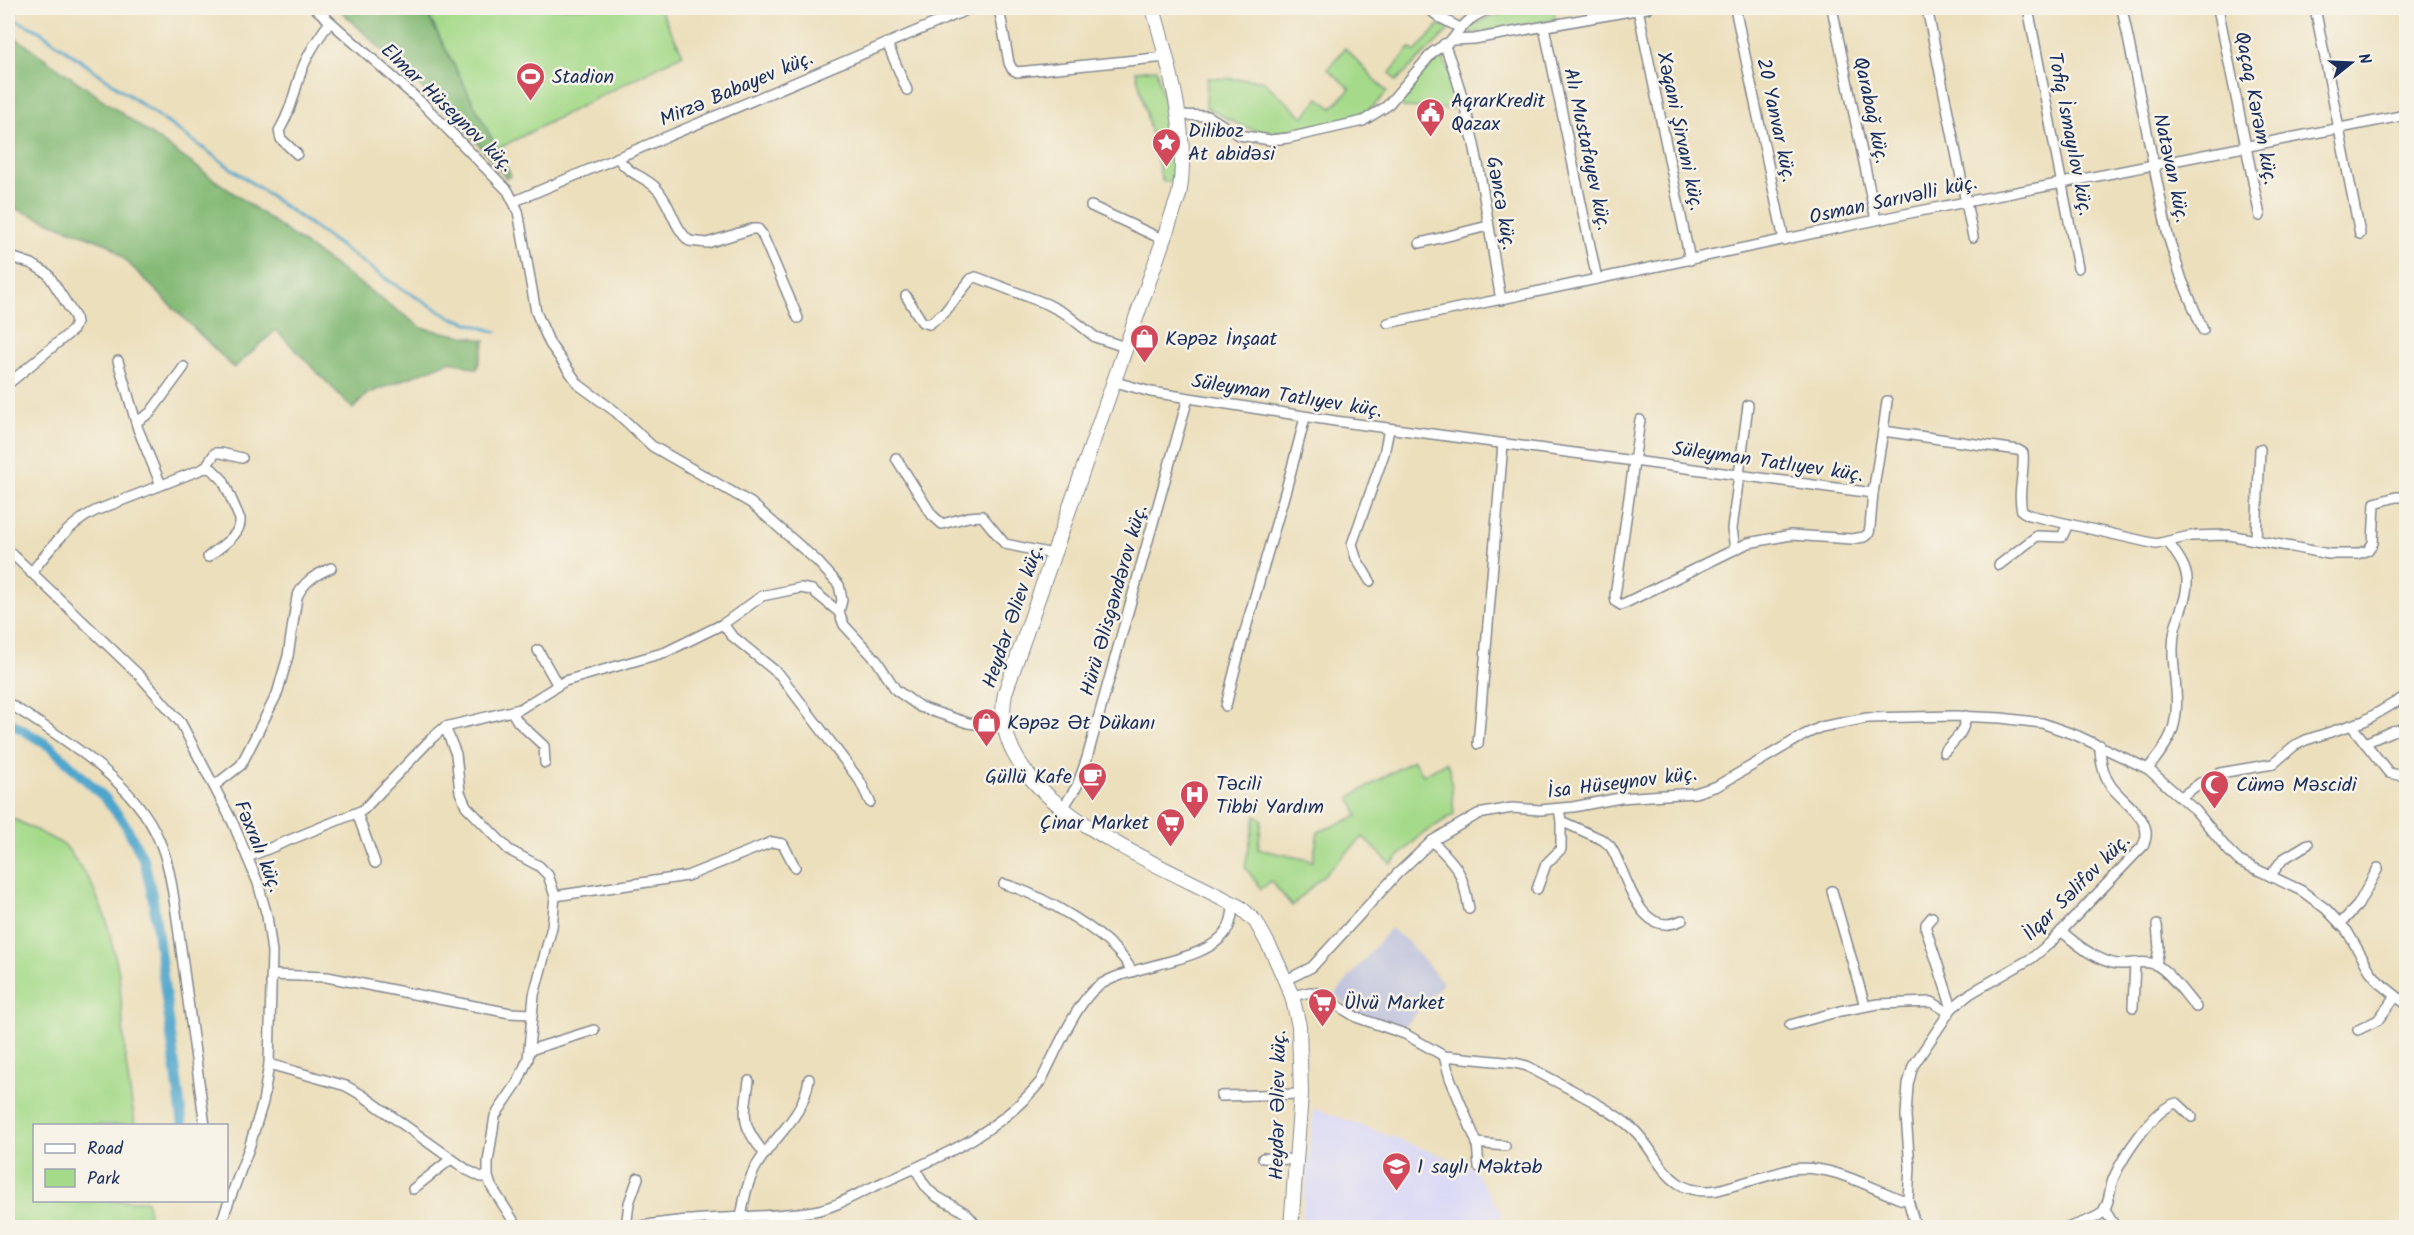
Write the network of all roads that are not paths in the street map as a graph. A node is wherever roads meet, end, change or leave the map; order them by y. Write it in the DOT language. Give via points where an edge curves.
graph roads {
  1 [pos="315,8"];
  2 [pos="971,8"];
  3 [pos="999,8"];
  4 [pos="1153,8"];
  5 [pos="1428,8"];
  6 [pos="1495,8"];
  7 [pos="1643,8"];
  8 [pos="1735,8"];
  9 [pos="1832,8"];
  10 [pos="1927,8"];
  11 [pos="2028,8"];
  12 [pos="2122,8"];
  13 [pos="2218,8"];
  14 [pos="2315,8"];
  15 [pos="330,22"];
  16 [pos="1544,27"];
  17 [pos="1460,28"];
  18 [pos="1448,42"];
  19 [pos="887,44"];
  20 [pos="1166,57"];
  21 [pos="907,90"];
  22 [pos="1178,115"];
  23 [pos="2406,115"];
  24 [pos="2340,128"];
  25 [pos="2246,147"];
  26 [pos="297,154"];
  27 [pos="618,158"];
  28 [pos="2152,166"];
  29 [pos="2062,183"];
  30 [pos="515,201"];
  31 [pos="1966,202"];
  32 [pos="1091,206"];
  33 [pos="2260,216"];
  34 [pos="1876,220"];
  35 [pos="1488,226"];
  36 [pos="2360,234"];
  37 [pos="1973,237"];
  38 [pos="1164,240"];
  39 [pos="1784,240"];
  40 [pos="1420,243"];
  41 [pos="8,256"];
  42 [pos="1690,260"];
  43 [pos="2078,268"];
  44 [pos="1597,279"];
  45 [pos="906,296"];
  46 [pos="1501,300"];
  47 [pos="798,318"];
  48 [pos="1388,323"];
  49 [pos="2203,330"];
  50 [pos="1125,347"];
  51 [pos="118,361"];
  52 [pos="184,367"];
  53 [pos="1112,381"];
  54 [pos="8,384"];
  55 [pos="1188,398"];
  56 [pos="1887,401"];
  57 [pos="1748,405"];
  58 [pos="1305,417"];
  59 [pos="1640,420"];
  60 [pos="136,422"];
  61 [pos="1389,429"];
  62 [pos="1883,431"];
  63 [pos="1503,444"];
  64 [pos="2260,449"];
  65 [pos="242,458"];
  66 [pos="896,458"];
  67 [pos="1635,461"];
  68 [pos="205,468"];
  69 [pos="1739,475"];
  70 [pos="161,485"];
  71 [pos="1873,492"];
  72 [pos="2406,497"];
  73 [pos="2068,524"];
  74 [pos="2256,539"];
  75 [pos="2169,543"];
  76 [pos="1735,548"];
  77 [pos="8,550"];
  78 [pos="1053,554"];
  79 [pos="208,557"];
  80 [pos="1999,565"];
  81 [pos="331,568"];
  82 [pos="31,573"];
  83 [pos="1370,581"];
  84 [pos="838,612"];
  85 [pos="723,624"];
  86 [pos="538,650"];
  87 [pos="558,684"];
  88 [pos="2403,698"];
  89 [pos="8,703"];
  90 [pos="1226,706"];
  91 [pos="512,712"];
  92 [pos="1966,716"];
  93 [pos="2351,725"];
  94 [pos="446,728"];
  95 [pos="1004,728"];
  96 [pos="2406,728"];
  97 [pos="2365,743"];
  98 [pos="1479,744"];
  99 [pos="2100,745"];
  100 [pos="1944,752"];
  101 [pos="545,763"];
  102 [pos="2148,769"];
  103 [pos="2406,774"];
  104 [pos="214,786"];
  105 [pos="2181,797"];
  106 [pos="870,802"];
  107 [pos="1063,808"];
  108 [pos="1558,808"];
  109 [pos="357,813"];
  110 [pos="1561,821"];
  111 [pos="1432,840"];
  112 [pos="2308,844"];
  113 [pos="248,857"];
  114 [pos="375,863"];
  115 [pos="795,867"];
  116 [pos="2378,868"];
  117 [pos="2270,876"];
  118 [pos="1004,884"];
  119 [pos="1537,889"];
  120 [pos="1832,891"];
  121 [pos="555,896"];
  122 [pos="1234,904"];
  123 [pos="1469,909"];
  124 [pos="1932,917"];
  125 [pos="1682,920"];
  126 [pos="2340,924"];
  127 [pos="2157,925"];
  128 [pos="2061,931"];
  129 [pos="2135,963"];
  130 [pos="2156,965"];
  131 [pos="1132,972"];
  132 [pos="272,975"];
  133 [pos="1286,980"];
  134 [pos="1292,996"];
  135 [pos="2396,996"];
  136 [pos="2406,1004"];
  137 [pos="1865,1006"];
  138 [pos="2133,1007"];
  139 [pos="2196,1007"];
  140 [pos="1950,1010"];
  141 [pos="531,1014"];
  142 [pos="1790,1025"];
  143 [pos="594,1030"];
  144 [pos="2358,1030"];
  145 [pos="530,1050"];
  146 [pos="1444,1056"];
  147 [pos="269,1064"];
  148 [pos="809,1079"];
  149 [pos="749,1081"];
  150 [pos="1301,1094"];
  151 [pos="1221,1096"];
  152 [pos="2192,1117"];
  153 [pos="205,1124"];
  154 [pos="1477,1143"];
  155 [pos="1505,1146"];
  156 [pos="765,1154"];
  157 [pos="1263,1158"];
  158 [pos="451,1159"];
  159 [pos="1297,1160"];
  160 [pos="1479,1167"];
  161 [pos="916,1169"];
  162 [pos="488,1177"];
  163 [pos="638,1178"];
  164 [pos="413,1189"];
  165 [pos="1908,1200"];
  166 [pos="228,1202"];
  167 [pos="2104,1209"];
  168 [pos="741,1218"];
  169 [pos="514,1226"];
  170 [pos="219,1227"];
  171 [pos="626,1227"];
  172 [pos="632,1227"];
  173 [pos="977,1227"];
  174 [pos="1291,1227"];
  175 [pos="1916,1227"];
  176 [pos="2067,1227"];
  177 [pos="2116,1227"];
  1 -- 15 [label="street, Elmar Hüseynov küç."];
  2 -- 19 [label="street, Mirzə Babayev küç."];
  3 -- 20 [label="street" via="1009,63 1017,72"];
  4 -- 20 [label="main road, Heydər Əliev küç."];
  5 -- 17 [label="street"];
  6 -- 17 [label="street" via="1475,15"];
  7 -- 16 [label="street"];
  7 -- 42 [label="street, Xəqani Şirvani küç."];
  8 -- 39 [label="street, 20 Yanvar küç."];
  9 -- 34 [label="street, Qarabağ küç."];
  10 -- 31 [label="street"];
  11 -- 29 [label="street, Tofiq İsmayılov küç."];
  12 -- 28 [label="street, Natəvan küç."];
  13 -- 25 [label="street, Qaçaq Kərəm küç."];
  14 -- 24 [label="street"];
  15 -- 26 [label="street" via="303,67 292,107 279,131 281,139"];
  15 -- 30 [label="street, Elmar Hüseynov küç." via="447,128"];
  16 -- 18 [label="street"];
  16 -- 44 [label="street, Alı Mustafayev küç."];
  17 -- 18 [label="street"];
  18 -- 22 [label="street" via="1426,59 1387,106 1363,121 1270,140 1239,135 1208,116"];
  18 -- 35 [label="street, Gəncə küç." via="1468,117"];
  19 -- 21 [label="street"];
  19 -- 27 [label="street, Mirzə Babayev küç."];
  20 -- 22 [label="main road, Heydər Əliev küç."];
  22 -- 38 [label="main road, Heydər Əliev küç." via="1183,175"];
  23 -- 24 [label="street, Osman Sarıvəlli küç."];
  24 -- 25 [label="street, Osman Sarıvəlli küç."];
  24 -- 36 [label="street"];
  25 -- 28 [label="street, Osman Sarıvəlli küç."];
  25 -- 33 [label="street, Qaçaq Kərəm küç."];
  27 -- 30 [label="street, Mirzə Babayev küç."];
  27 -- 47 [label="street" via="625,169 658,190 674,224 689,241 708,243 758,229"];
  28 -- 29 [label="street, Osman Sarıvəlli küç."];
  28 -- 49 [label="street, Natəvan küç." via="2173,255"];
  29 -- 31 [label="street, Osman Sarıvəlli küç."];
  29 -- 43 [label="street, Tofiq İsmayılov küç."];
  30 -- 84 [label="street, Elmar Hüseynov küç." via="536,312 550,344 570,374 652,446 733,491 772,520 839,585 842,600"];
  31 -- 34 [label="street, Osman Sarıvəlli küç."];
  31 -- 37 [label="street"];
  32 -- 38 [label="street"];
  34 -- 39 [label="street, Osman Sarıvəlli küç."];
  35 -- 40 [label="street"];
  35 -- 46 [label="street, Gəncə küç."];
  38 -- 50 [label="main road, Heydər Əliev küç."];
  39 -- 42 [label="street, Osman Sarıvəlli küç."];
  41 -- 54 [label="street" via="48,274 76,323 73,330"];
  42 -- 44 [label="street, Osman Sarıvəlli küç."];
  44 -- 46 [label="street, Osman Sarıvəlli küç."];
  45 -- 50 [label="street" via="922,322 929,324 976,277 1047,304 1095,337"];
  46 -- 48 [label="street, Osman Sarıvəlli küç."];
  50 -- 53 [label="main road, Heydər Əliev küç."];
  51 -- 60 [label="street"];
  52 -- 60 [label="street" via="150,413"];
  53 -- 55 [label="street, Süleyman Tatlıyev küç."];
  53 -- 78 [label="main road, Heydər Əliev küç."];
  55 -- 58 [label="street, Süleyman Tatlıyev küç."];
  55 -- 107 [label="street, Hürü Əlisgəndərov küç." via="1087,758 1077,786"];
  56 -- 62 [label="street, Süleyman Tatlıyev küç."];
  57 -- 69 [label="street"];
  58 -- 61 [label="street, Süleyman Tatlıyev küç."];
  58 -- 90 [label="street" via="1289,483 1244,627"];
  59 -- 67 [label="street"];
  60 -- 70 [label="street"];
  61 -- 63 [label="street, Süleyman Tatlıyev küç."];
  61 -- 83 [label="street" via="1352,544"];
  62 -- 71 [label="street, Süleyman Tatlıyev küç."];
  62 -- 73 [label="street" via="2018,450 2024,461 2022,511"];
  63 -- 67 [label="street, Süleyman Tatlıyev küç."];
  63 -- 98 [label="street"];
  64 -- 74 [label="street"];
  65 -- 68 [label="street" via="215,453"];
  66 -- 78 [label="street" via="932,515 942,524 982,516 1005,544"];
  67 -- 69 [label="street, Süleyman Tatlıyev küç."];
  67 -- 76 [label="street" via="1616,602 1626,604"];
  68 -- 70 [label="street"];
  68 -- 79 [label="street" via="212,469 223,480 241,525"];
  69 -- 71 [label="street, Süleyman Tatlıyev küç."];
  69 -- 76 [label="street" via="1732,529"];
  70 -- 82 [label="street" via="79,519"];
  71 -- 76 [label="street" via="1869,533 1864,537 1791,535"];
  72 -- 74 [label="street" via="2375,503 2373,543 2357,554 2330,554"];
  73 -- 75 [label="street" via="2156,544"];
  73 -- 80 [label="street" via="2062,537 2037,536"];
  74 -- 75 [label="street" via="2209,534"];
  75 -- 102 [label="street" via="2187,578 2172,648 2176,712 2168,741"];
  77 -- 82 [label="street, Fəxralı küç."];
  78 -- 95 [label="main road, Heydər Əliev küç." via="1005,693"];
  81 -- 104 [label="street" via="312,577 301,589 277,694 241,765"];
  82 -- 104 [label="street, Fəxralı küç." via="163,700 181,723"];
  84 -- 85 [label="street" via="812,590 800,588 762,596"];
  84 -- 95 [label="street" via="850,633 906,699 968,723"];
  85 -- 87 [label="street" via="666,652"];
  85 -- 106 [label="street" via="780,675 860,781"];
  86 -- 87 [label="street"];
  87 -- 91 [label="street"];
  88 -- 93 [label="street"];
  89 -- 153 [label="street" via="49,729 122,787 159,840 171,879"];
  91 -- 94 [label="street"];
  91 -- 101 [label="street" via="544,746"];
  92 -- 99 [label="street, İsa Hüseynov küç." via="2042,723"];
  92 -- 100 [label="street" via="1961,734"];
  92 -- 108 [label="street, İsa Hüseynov küç." via="1867,718 1837,723 1804,735 1708,790"];
  93 -- 97 [label="street"];
  93 -- 105 [label="street" via="2294,746 2273,764 2211,776"];
  94 -- 109 [label="street"];
  94 -- 121 [label="street" via="456,754 459,792 466,806 508,850 539,866 548,876"];
  95 -- 107 [label="main road, Heydər Əliev küç." via="1020,765"];
  96 -- 97 [label="street"];
  97 -- 103 [label="street" via="2389,773"];
  99 -- 102 [label="street, İsa Hüseynov küç."];
  99 -- 128 [label="street, İlqar Səlifov küç." via="2100,759 2110,785 2142,820 2147,840"];
  102 -- 105 [label="street, İsa Hüseynov küç."];
  104 -- 113 [label="street, Fəxralı küç."];
  105 -- 117 [label="street, İsa Hüseynov küç." via="2239,861"];
  107 -- 122 [label="main road, Heydər Əliev küç." via="1125,849"];
  108 -- 110 [label="street"];
  108 -- 111 [label="street, İsa Hüseynov küç." via="1491,810"];
  109 -- 113 [label="street"];
  109 -- 114 [label="street"];
  110 -- 119 [label="street" via="1561,849 1546,864"];
  110 -- 125 [label="street" via="1610,846 1632,895 1648,916 1664,925"];
  111 -- 123 [label="street" via="1460,871"];
  111 -- 133 [label="street, İsa Hüseynov küç." via="1312,967"];
  112 -- 117 [label="street" via="2283,859"];
  113 -- 132 [label="street, Fəxralı küç." via="267,916"];
  115 -- 121 [label="street" via="783,844 772,842 687,876"];
  116 -- 126 [label="street" via="2358,904"];
  117 -- 126 [label="street, İsa Hüseynov küç." via="2302,891"];
  118 -- 131 [label="street" via="1039,897 1090,928 1124,958"];
  120 -- 137 [label="street"];
  121 -- 141 [label="street" via="552,927"];
  122 -- 131 [label="street" via="1232,920 1219,939 1187,955"];
  122 -- 133 [label="main road, Heydər Əliev küç." via="1256,922"];
  124 -- 140 [label="street" via="1926,929"];
  126 -- 135 [label="street, İsa Hüseynov küç." via="2370,971"];
  127 -- 130 [label="street"];
  128 -- 129 [label="street" via="2098,958 2117,964"];
  128 -- 140 [label="street, İlqar Səlifov küç." via="2031,958"];
  129 -- 130 [label="street"];
  129 -- 138 [label="street"];
  130 -- 139 [label="street"];
  131 -- 161 [label="street" via="1106,980 1084,1000 1033,1091 986,1131"];
  132 -- 141 [label="street" via="327,977"];
  132 -- 147 [label="street, Fəxralı küç."];
  133 -- 134 [label="main road, Heydər Əliev küç."];
  134 -- 146 [label="street" via="1317,993 1356,1017 1405,1034"];
  134 -- 150 [label="main road, Heydər Əliev küç." via="1301,1050"];
  135 -- 136 [label="street, İsa Hüseynov küç."];
  135 -- 144 [label="street" via="2378,1020"];
  137 -- 140 [label="street" via="1922,1001"];
  137 -- 142 [label="street"];
  140 -- 165 [label="street, İlqar Səlifov küç." via="1913,1066 1908,1084"];
  141 -- 145 [label="street"];
  143 -- 145 [label="street"];
  145 -- 162 [label="street" via="518,1082 495,1116"];
  146 -- 154 [label="street"];
  146 -- 165 [label="street" via="1527,1066 1622,1120 1646,1142 1668,1175 1689,1188 1718,1190 1804,1167 1843,1175"];
  147 -- 158 [label="street" via="346,1086"];
  147 -- 166 [label="street, Fəxralı küç." via="263,1102"];
  148 -- 156 [label="street" via="799,1110"];
  149 -- 156 [label="street" via="744,1118 751,1137"];
  150 -- 151 [label="street"];
  150 -- 159 [label="main road, Heydər Əliev küç."];
  152 -- 167 [label="street" via="2177,1103 2160,1112 2121,1164"];
  154 -- 155 [label="street"];
  154 -- 160 [label="street"];
  156 -- 168 [label="street" via="750,1177"];
  157 -- 159 [label="street"];
  158 -- 162 [label="street" via="481,1177"];
  158 -- 164 [label="street"];
  159 -- 174 [label="main road, Heydər Əliev küç."];
  161 -- 168 [label="street" via="822,1209"];
  161 -- 173 [label="street" via="929,1191 960,1208"];
  162 -- 169 [label="street"];
  163 -- 171 [label="street"];
  165 -- 175 [label="street, İlqar Səlifov küç."];
  166 -- 170 [label="street, Fəxralı küç."];
  167 -- 176 [label="street"];
  167 -- 177 [label="street"];
  168 -- 172 [label="street"];
}
